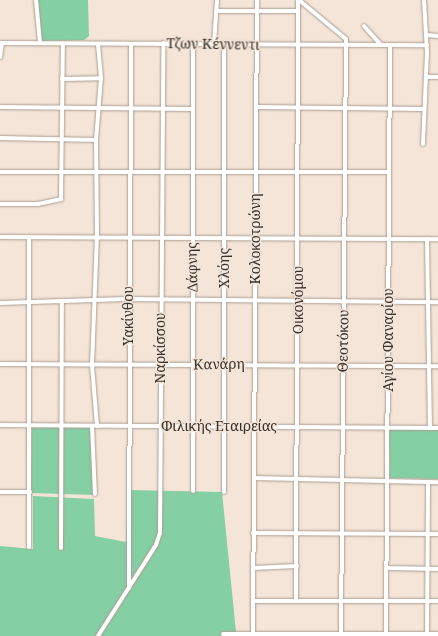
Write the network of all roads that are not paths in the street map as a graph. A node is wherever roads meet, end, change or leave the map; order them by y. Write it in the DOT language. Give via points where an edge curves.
graph roads {
  1 [pos="36,0"];
  2 [pos="217,0"];
  3 [pos="257,0"];
  4 [pos="299,0"];
  5 [pos="424,0"];
  6 [pos="216,11"];
  7 [pos="298,11"];
  8 [pos="258,12"];
  9 [pos="364,26"];
  10 [pos="428,35"];
  11 [pos="438,36"];
  12 [pos="1,43"];
  13 [pos="40,43"];
  14 [pos="162,43"];
  15 [pos="193,43"];
  16 [pos="63,44"];
  17 [pos="131,44"];
  18 [pos="214,44"];
  19 [pos="224,44"];
  20 [pos="98,45"];
  21 [pos="256,45"];
  22 [pos="300,45"];
  23 [pos="347,45"];
  24 [pos="381,45"];
  25 [pos="390,45"];
  26 [pos="427,45"];
  27 [pos="0,57"];
  28 [pos="426,77"];
  29 [pos="438,77"];
  30 [pos="62,78"];
  31 [pos="101,78"];
  32 [pos="256,107"];
  33 [pos="0,108"];
  34 [pos="128,108"];
  35 [pos="161,108"];
  36 [pos="300,108"];
  37 [pos="61,109"];
  38 [pos="97,109"];
  39 [pos="192,109"];
  40 [pos="423,109"];
  41 [pos="346,110"];
  42 [pos="390,110"];
  43 [pos="0,138"];
  44 [pos="60,139"];
  45 [pos="96,140"];
  46 [pos="423,144"];
  47 [pos="0,172"];
  48 [pos="61,172"];
  49 [pos="96,172"];
  50 [pos="129,172"];
  51 [pos="345,172"];
  52 [pos="389,172"];
  53 [pos="160,173"];
  54 [pos="192,173"];
  55 [pos="224,173"];
  56 [pos="255,173"];
  57 [pos="299,173"];
  58 [pos="0,204"];
  59 [pos="97,236"];
  60 [pos="128,236"];
  61 [pos="160,236"];
  62 [pos="256,236"];
  63 [pos="0,237"];
  64 [pos="29,237"];
  65 [pos="191,237"];
  66 [pos="345,237"];
  67 [pos="224,238"];
  68 [pos="298,238"];
  69 [pos="389,238"];
  70 [pos="438,238"];
  71 [pos="427,239"];
  72 [pos="128,299"];
  73 [pos="94,300"];
  74 [pos="160,300"];
  75 [pos="193,300"];
  76 [pos="224,300"];
  77 [pos="256,300"];
  78 [pos="298,300"];
  79 [pos="62,301"];
  80 [pos="30,302"];
  81 [pos="344,302"];
  82 [pos="387,302"];
  83 [pos="430,302"];
  84 [pos="438,302"];
  85 [pos="0,303"];
  86 [pos="224,363"];
  87 [pos="256,363"];
  88 [pos="0,364"];
  89 [pos="160,364"];
  90 [pos="192,364"];
  91 [pos="297,364"];
  92 [pos="343,364"];
  93 [pos="29,365"];
  94 [pos="61,365"];
  95 [pos="92,365"];
  96 [pos="128,366"];
  97 [pos="388,366"];
  98 [pos="429,366"];
  99 [pos="438,366"];
  100 [pos="0,425"];
  101 [pos="60,425"];
  102 [pos="29,426"];
  103 [pos="94,426"];
  104 [pos="128,426"];
  105 [pos="160,426"];
  106 [pos="192,426"];
  107 [pos="224,426"];
  108 [pos="255,427"];
  109 [pos="297,427"];
  110 [pos="387,427"];
  111 [pos="342,428"];
  112 [pos="430,428"];
  113 [pos="438,428"];
  114 [pos="255,478"];
  115 [pos="343,478"];
  116 [pos="298,479"];
  117 [pos="387,479"];
  118 [pos="428,482"];
  119 [pos="438,482"];
  120 [pos="193,491"];
  121 [pos="0,492"];
  122 [pos="30,492"];
  123 [pos="224,492"];
  124 [pos="95,494"];
  125 [pos="254,533"];
  126 [pos="297,533"];
  127 [pos="343,534"];
  128 [pos="386,534"];
  129 [pos="427,534"];
  130 [pos="438,534"];
  131 [pos="29,547"];
  132 [pos="62,548"];
  133 [pos="297,566"];
  134 [pos="253,568"];
  135 [pos="386,568"];
  136 [pos="438,569"];
  137 [pos="427,570"];
  138 [pos="129,588"];
  139 [pos="253,601"];
  140 [pos="296,601"];
  141 [pos="341,601"];
  142 [pos="386,601"];
  143 [pos="427,601"];
  144 [pos="438,601"];
  145 [pos="253,633"];
  146 [pos="223,634"];
  147 [pos="438,634"];
  148 [pos="342,635"];
  149 [pos="386,635"];
  150 [pos="427,635"];
  151 [pos="98,636"];
  1 -- 13 [label="street"];
  2 -- 6 [label="street"];
  3 -- 8 [label="street, Κολοκοτρώνη"];
  4 -- 7 [label="street, Οικονόμου"];
  4 -- 23 [label="street" via="345,37"];
  5 -- 10 [label="street"];
  6 -- 8 [label="street"];
  6 -- 18 [label="street"];
  7 -- 8 [label="street"];
  7 -- 22 [label="street, Οικονόμου"];
  8 -- 21 [label="street, Κολοκοτρώνη"];
  9 -- 24 [label="street"];
  10 -- 11 [label="street"];
  10 -- 26 [label="street"];
  12 -- 13 [label="street, Τζων Κέννεντι"];
  12 -- 27 [label="street"];
  13 -- 16 [label="street, Τζων Κέννεντι"];
  14 -- 15 [label="street, Τζων Κέννεντι"];
  14 -- 17 [label="street, Τζων Κέννεντι"];
  14 -- 35 [label="street, Ναρκίσσου"];
  15 -- 18 [label="street, Τζων Κέννεντι"];
  15 -- 39 [label="street, Δάφνης"];
  16 -- 20 [label="street, Τζων Κέννεντι"];
  16 -- 30 [label="street"];
  17 -- 20 [label="street, Τζων Κέννεντι"];
  17 -- 34 [label="street, Υακίνθου"];
  18 -- 19 [label="street, Τζων Κέννεντι"];
  19 -- 21 [label="street, Τζων Κέννεντι"];
  19 -- 55 [label="street, Χλόης"];
  20 -- 31 [label="street"];
  21 -- 22 [label="street, Τζων Κέννεντι"];
  21 -- 32 [label="street, Κολοκοτρώνη"];
  22 -- 23 [label="street, Τζων Κέννεντι"];
  22 -- 36 [label="street, Οικονόμου"];
  23 -- 24 [label="street, Τζων Κέννεντι"];
  23 -- 41 [label="street, Θεοτόκου"];
  24 -- 25 [label="street, Τζων Κέννεντι"];
  25 -- 26 [label="street, Τζων Κέννεντι"];
  25 -- 42 [label="street, Αγίου Φαναρίου"];
  26 -- 28 [label="street"];
  28 -- 29 [label="street"];
  28 -- 40 [label="street"];
  30 -- 31 [label="street"];
  30 -- 37 [label="street"];
  31 -- 38 [label="street"];
  32 -- 36 [label="street"];
  32 -- 56 [label="street, Κολοκοτρώνη"];
  33 -- 37 [label="street"];
  34 -- 35 [label="street"];
  34 -- 38 [label="street"];
  34 -- 50 [label="street, Υακίνθου"];
  35 -- 39 [label="street"];
  35 -- 53 [label="street, Ναρκίσσου"];
  36 -- 41 [label="street"];
  36 -- 57 [label="street, Οικονόμου"];
  37 -- 38 [label="street"];
  37 -- 44 [label="street"];
  38 -- 45 [label="street"];
  39 -- 54 [label="street, Δάφνης"];
  40 -- 42 [label="street"];
  40 -- 46 [label="street"];
  41 -- 42 [label="street"];
  41 -- 51 [label="street, Θεοτόκου"];
  42 -- 52 [label="street, Αγίου Φαναρίου"];
  43 -- 44 [label="street"];
  44 -- 45 [label="street"];
  44 -- 48 [label="street"];
  45 -- 49 [label="street"];
  47 -- 48 [label="street"];
  48 -- 49 [label="street"];
  48 -- 58 [label="street" via="60,200"];
  49 -- 50 [label="street"];
  49 -- 59 [label="street"];
  50 -- 53 [label="street"];
  50 -- 60 [label="street, Υακίνθου"];
  51 -- 52 [label="street"];
  51 -- 57 [label="street"];
  51 -- 66 [label="street, Θεοτόκου"];
  52 -- 69 [label="street, Αγίου Φαναρίου"];
  53 -- 54 [label="street"];
  53 -- 61 [label="street, Ναρκίσσου"];
  54 -- 55 [label="street"];
  54 -- 65 [label="street, Δάφνης"];
  55 -- 56 [label="street"];
  55 -- 67 [label="street, Χλόης"];
  56 -- 57 [label="street"];
  56 -- 62 [label="street, Κολοκοτρώνη"];
  57 -- 68 [label="street, Οικονόμου"];
  59 -- 60 [label="street"];
  59 -- 64 [label="street"];
  59 -- 73 [label="street"];
  60 -- 61 [label="street"];
  60 -- 72 [label="street, Υακίνθου"];
  61 -- 65 [label="street"];
  61 -- 74 [label="street, Ναρκίσσου"];
  62 -- 67 [label="street"];
  62 -- 68 [label="street"];
  62 -- 77 [label="street, Κολοκοτρώνη"];
  63 -- 64 [label="street"];
  64 -- 80 [label="street"];
  65 -- 67 [label="street"];
  65 -- 75 [label="street, Δάφνης"];
  66 -- 68 [label="street"];
  66 -- 69 [label="street"];
  66 -- 81 [label="street, Θεοτόκου"];
  67 -- 76 [label="street, Χλόης"];
  68 -- 78 [label="street, Οικονόμου"];
  69 -- 71 [label="street"];
  69 -- 82 [label="street, Αγίου Φαναρίου"];
  70 -- 71 [label="street"];
  71 -- 83 [label="street"];
  72 -- 73 [label="street"];
  72 -- 74 [label="street"];
  72 -- 96 [label="street, Υακίνθου"];
  73 -- 79 [label="street"];
  73 -- 95 [label="street"];
  74 -- 75 [label="street"];
  74 -- 89 [label="street, Ναρκίσσου"];
  75 -- 76 [label="street"];
  75 -- 90 [label="street, Δάφνης"];
  76 -- 77 [label="street"];
  76 -- 86 [label="street, Χλόης"];
  77 -- 78 [label="street"];
  77 -- 87 [label="street, Κολοκοτρώνη"];
  78 -- 81 [label="street"];
  78 -- 91 [label="street, Οικονόμου"];
  79 -- 80 [label="street"];
  79 -- 94 [label="street"];
  80 -- 85 [label="street"];
  80 -- 93 [label="street"];
  81 -- 82 [label="street"];
  81 -- 92 [label="street, Θεοτόκου"];
  82 -- 83 [label="street"];
  82 -- 97 [label="street, Αγίου Φαναρίου"];
  83 -- 84 [label="street"];
  83 -- 98 [label="street"];
  86 -- 87 [label="street, Κανάρη"];
  86 -- 90 [label="street, Κανάρη"];
  86 -- 107 [label="street, Χλόης"];
  87 -- 91 [label="street, Κανάρη"];
  87 -- 108 [label="street, Κολοκοτρώνη"];
  88 -- 93 [label="street, Κανάρη"];
  89 -- 90 [label="street, Κανάρη"];
  89 -- 96 [label="street, Κανάρη"];
  89 -- 105 [label="street, Ναρκίσσου"];
  90 -- 106 [label="street, Δάφνης"];
  91 -- 92 [label="street, Κανάρη"];
  91 -- 109 [label="street, Οικονόμου"];
  92 -- 97 [label="street, Κανάρη"];
  92 -- 111 [label="street, Θεοτόκου"];
  93 -- 94 [label="street, Κανάρη"];
  93 -- 102 [label="street"];
  94 -- 95 [label="street, Κανάρη"];
  94 -- 101 [label="street"];
  95 -- 96 [label="street, Κανάρη"];
  95 -- 103 [label="street"];
  96 -- 104 [label="street, Υακίνθου"];
  97 -- 98 [label="street, Κανάρη"];
  97 -- 110 [label="street, Αγίου Φαναρίου"];
  98 -- 99 [label="street, Κανάρη"];
  98 -- 112 [label="street"];
  100 -- 102 [label="street, Φιλικής Εταιρείας"];
  101 -- 102 [label="street, Φιλικής Εταιρείας"];
  101 -- 103 [label="street, Φιλικής Εταιρείας"];
  101 -- 132 [label="street"];
  102 -- 122 [label="street"];
  103 -- 104 [label="street, Φιλικής Εταιρείας"];
  103 -- 124 [label="street"];
  104 -- 105 [label="street, Φιλικής Εταιρείας"];
  104 -- 138 [label="street, Υακίνθου"];
  105 -- 106 [label="street, Φιλικής Εταιρείας"];
  105 -- 138 [label="street, Ναρκίσσου" via="160,533"];
  106 -- 107 [label="street, Φιλικής Εταιρείας"];
  106 -- 120 [label="street, Δάφνης"];
  107 -- 108 [label="street, Φιλικής Εταιρείας"];
  107 -- 123 [label="street, Χλόης"];
  108 -- 109 [label="street, Φιλικής Εταιρείας"];
  108 -- 114 [label="street, Κολοκοτρώνη"];
  109 -- 111 [label="street, Φιλικής Εταιρείας"];
  109 -- 116 [label="street, Οικονόμου"];
  110 -- 111 [label="street, Φιλικής Εταιρείας"];
  110 -- 112 [label="street, Φιλικής Εταιρείας"];
  110 -- 117 [label="street, Αγίου Φαναρίου"];
  111 -- 115 [label="street, Θεοτόκου"];
  112 -- 113 [label="street, Φιλικής Εταιρείας"];
  114 -- 116 [label="street"];
  114 -- 125 [label="street, Κολοκοτρώνη"];
  115 -- 116 [label="street"];
  115 -- 117 [label="street"];
  115 -- 127 [label="street, Θεοτόκου"];
  116 -- 126 [label="street, Οικονόμου"];
  117 -- 118 [label="street"];
  117 -- 128 [label="street, Αγίου Φαναρίου"];
  118 -- 119 [label="street"];
  118 -- 129 [label="street"];
  121 -- 122 [label="street"];
  122 -- 131 [label="street"];
  125 -- 126 [label="street"];
  125 -- 134 [label="street, Κολοκοτρώνη"];
  126 -- 127 [label="street"];
  126 -- 133 [label="street, Οικονόμου"];
  127 -- 128 [label="street"];
  127 -- 141 [label="street, Θεοτόκου"];
  128 -- 129 [label="street"];
  128 -- 135 [label="street, Αγίου Φαναρίου"];
  129 -- 130 [label="street"];
  129 -- 137 [label="street"];
  133 -- 134 [label="street"];
  133 -- 140 [label="street, Οικονόμου"];
  134 -- 139 [label="street, Κολοκοτρώνη"];
  135 -- 137 [label="street"];
  135 -- 142 [label="street, Αγίου Φαναρίου"];
  136 -- 137 [label="street"];
  137 -- 143 [label="street"];
  138 -- 151 [label="street, Ναρκίσσου"];
  139 -- 140 [label="street"];
  139 -- 145 [label="street, Κολοκοτρώνη"];
  140 -- 141 [label="street"];
  141 -- 142 [label="street"];
  141 -- 148 [label="street, Θεοτόκου"];
  142 -- 143 [label="street"];
  142 -- 149 [label="street, Αγίου Φαναρίου"];
  143 -- 144 [label="street"];
  143 -- 150 [label="street"];
  145 -- 146 [label="street"];
  145 -- 148 [label="street"];
  147 -- 150 [label="street"];
  148 -- 149 [label="street"];
  149 -- 150 [label="street"];
}
